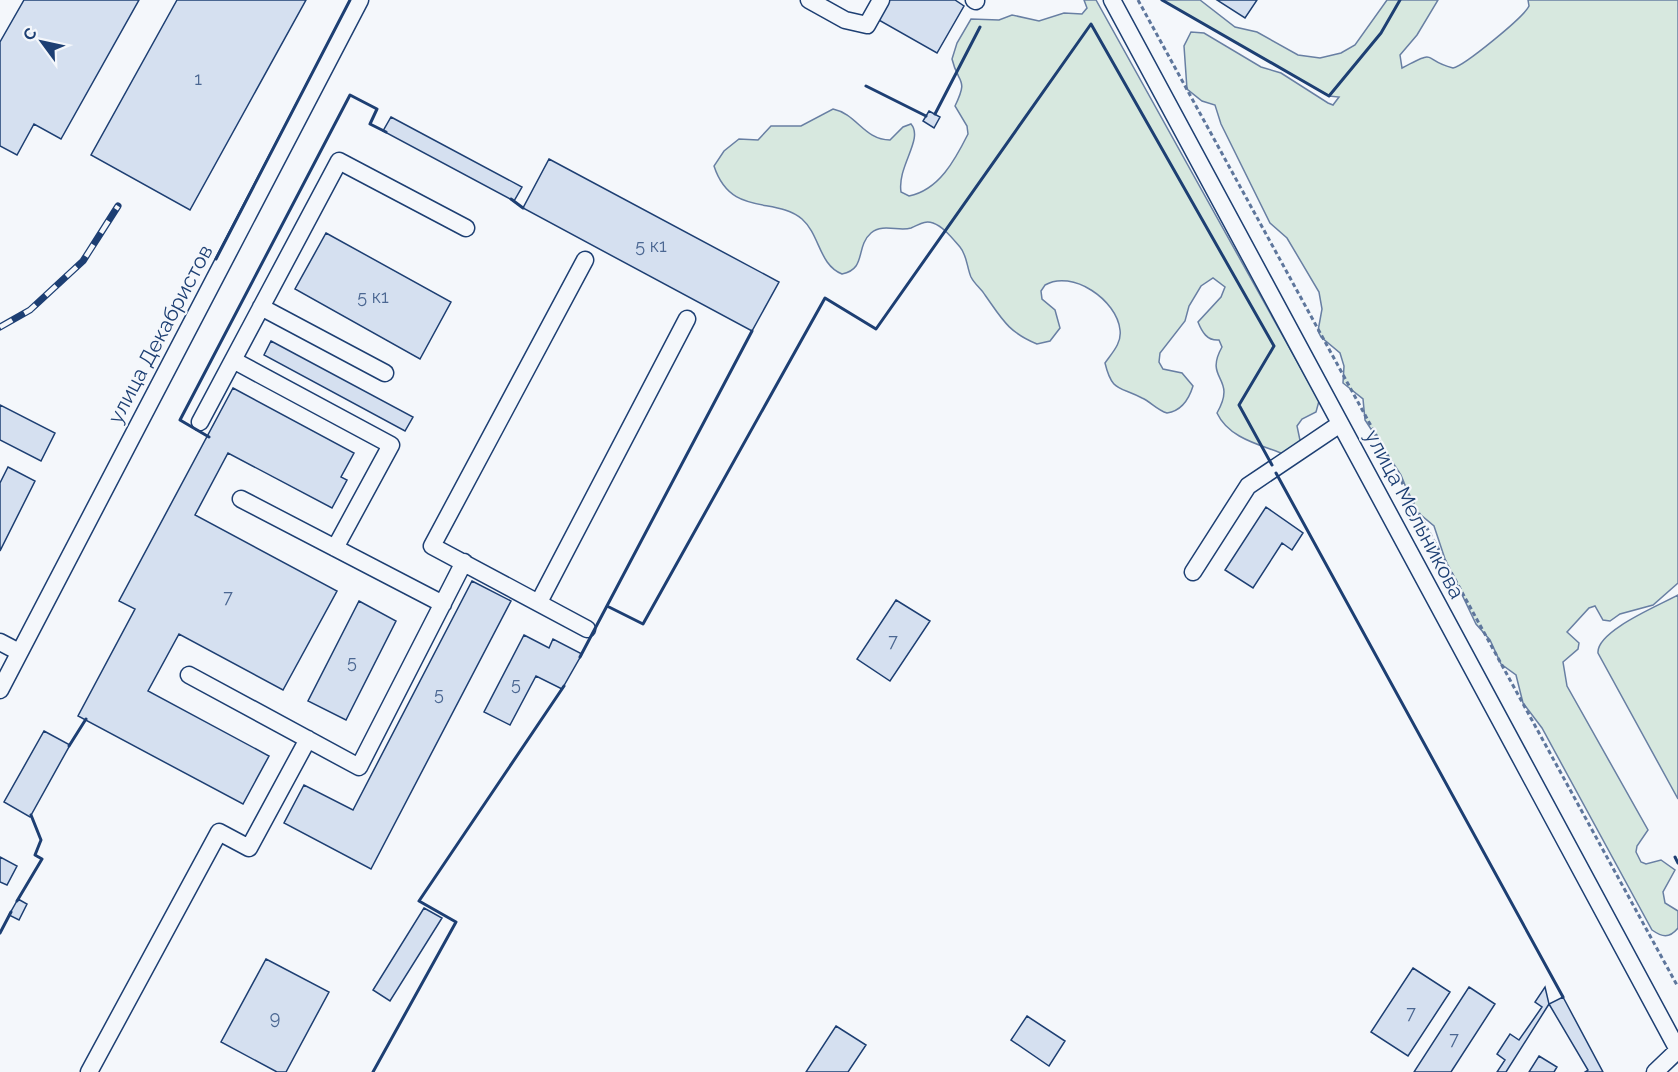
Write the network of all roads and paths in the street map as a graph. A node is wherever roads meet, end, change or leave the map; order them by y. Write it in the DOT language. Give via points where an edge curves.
graph roads {
  1 [pos="360,0"];
  2 [pos="809,0"];
  3 [pos="881,0"];
  4 [pos="1112,0"];
  5 [pos="1138,0"];
  6 [pos="466,228"];
  7 [pos="585,260"];
  8 [pos="261,307"];
  9 [pos="687,319"];
  10 [pos="232,360"];
  11 [pos="385,374"];
  12 [pos="200,422"];
  13 [pos="1340,424"];
  14 [pos="241,499"];
  15 [pos="335,548"];
  16 [pos="465,562"];
  17 [pos="1193,572"];
  18 [pos="539,602"];
  19 [pos="443,604"];
  20 [pos="587,628"];
  21 [pos="0,642"];
  22 [pos="20,652"];
  23 [pos="189,675"];
  24 [pos="0,690"];
  25 [pos="308,739"];
  26 [pos="1678,987"];
  27 [pos="1678,1050"];
  28 [pos="89,1072"];
  29 [pos="1655,1072"];
  1 -- 22 [label="street, улица Декабристов"];
  2 -- 3 [label="street" via="845,20 867,25"];
  4 -- 13 [label="street, улица Мельникова"];
  5 -- 26 [label="path"];
  6 -- 8 [label="street" via="339,161"];
  7 -- 16 [label="street" via="432,546"];
  8 -- 10 [label="street"];
  8 -- 11 [label="street"];
  9 -- 18 [label="street"];
  10 -- 12 [label="street"];
  10 -- 15 [label="street" via="391,445"];
  13 -- 17 [label="street" via="1248,486"];
  13 -- 27 [label="street, улица Мельникова"];
  14 -- 15 [label="street"];
  15 -- 19 [label="street"];
  16 -- 18 [label="street"];
  16 -- 19 [label="street"];
  18 -- 20 [label="street"];
  19 -- 25 [label="street" via="359,767"];
  21 -- 22 [label="street"];
  22 -- 24 [label="street, улица Декабристов"];
  23 -- 25 [label="street"];
  25 -- 28 [label="street" via="249,848 219,832"];
  27 -- 29 [label="street"];
}
